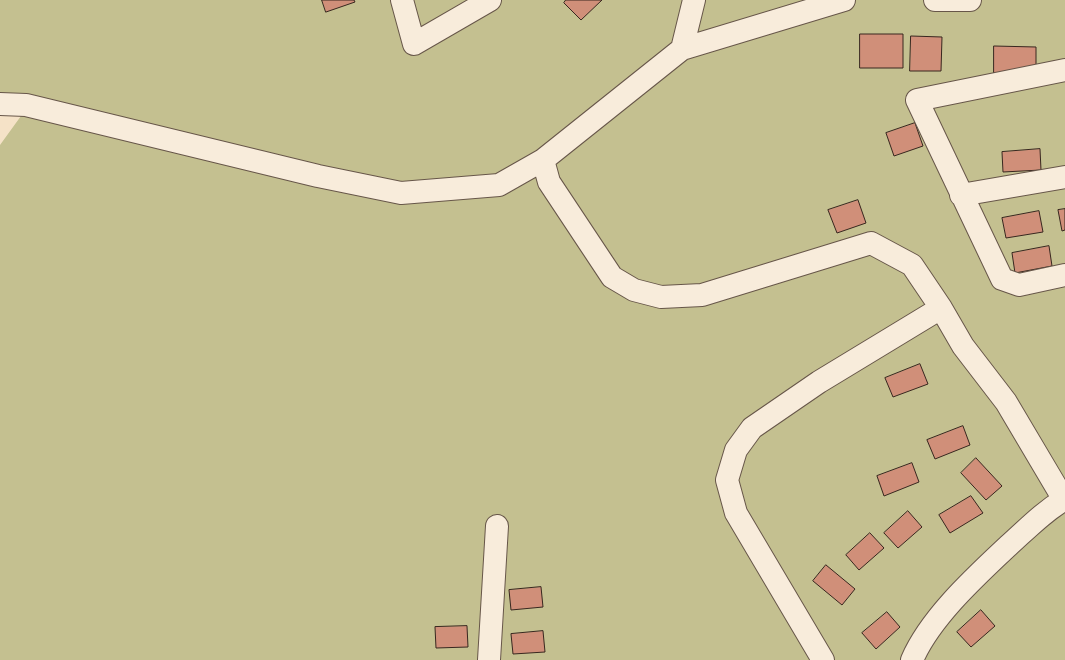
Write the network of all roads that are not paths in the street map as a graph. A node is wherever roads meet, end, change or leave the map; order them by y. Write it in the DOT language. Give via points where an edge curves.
graph roads {
  1 [pos="402,0"];
  2 [pos="490,0"];
  3 [pos="694,0"];
  4 [pos="844,0"];
  5 [pos="935,0"];
  6 [pos="970,0"];
  7 [pos="682,48"];
  8 [pos="1065,70"];
  9 [pos="0,104"];
  10 [pos="543,160"];
  11 [pos="1065,177"];
  12 [pos="961,195"];
  13 [pos="1065,275"];
  14 [pos="941,308"];
  15 [pos="1064,500"];
  16 [pos="497,526"];
  17 [pos="489,660"];
  18 [pos="823,660"];
  19 [pos="912,660"];
  1 -- 2 [label="street" via="414,44"];
  3 -- 7 [label="street"];
  4 -- 7 [label="street"];
  5 -- 6 [label="street"];
  7 -- 10 [label="street"];
  8 -- 12 [label="street" via="916,100"];
  9 -- 10 [label="street" via="26,105 310,174 401,193 499,185"];
  10 -- 14 [label="street" via="549,182 612,277 634,290 661,297 702,295 871,243 912,265"];
  11 -- 12 [label="street"];
  12 -- 13 [label="street" via="1002,279 1019,285"];
  14 -- 15 [label="street" via="963,346 1006,402"];
  14 -- 18 [label="street" via="819,382 752,428 736,450 727,480 736,513"];
  15 -- 19 [label="street" via="1048,510 986,567 932,624"];
  16 -- 17 [label="street"];
}
